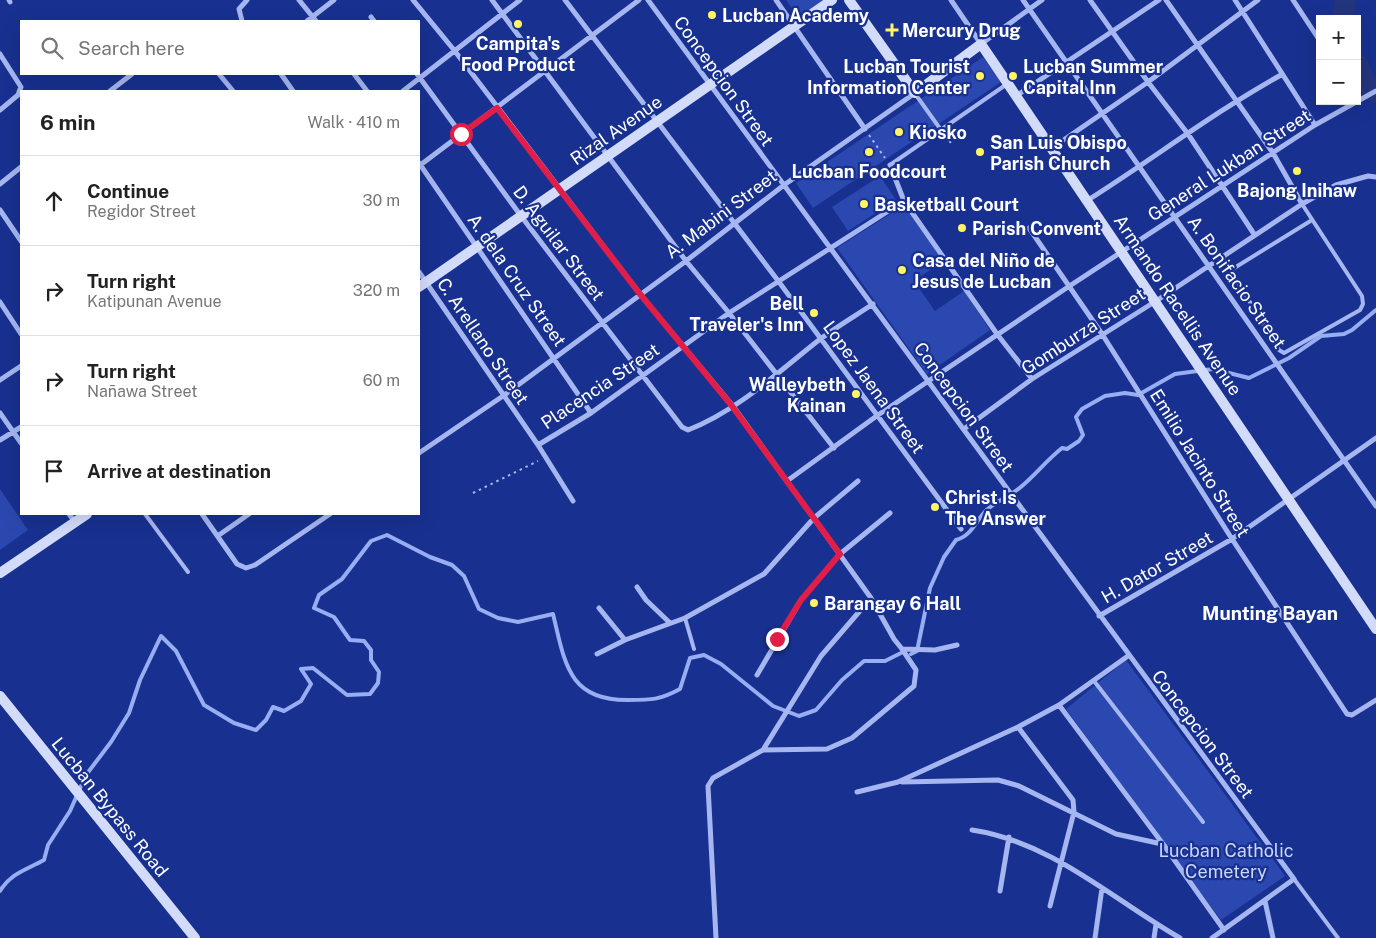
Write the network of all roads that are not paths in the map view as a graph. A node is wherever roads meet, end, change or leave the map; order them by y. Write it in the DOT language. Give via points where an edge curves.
graph roads {
  1 [pos="246,0"];
  2 [pos="299,0"];
  3 [pos="334,0"];
  4 [pos="413,0"];
  5 [pos="492,0"];
  6 [pos="520,0"];
  7 [pos="565,0"];
  8 [pos="639,0"];
  9 [pos="648,0"];
  10 [pos="776,0"];
  11 [pos="832,0"];
  12 [pos="849,0"];
  13 [pos="951,0"];
  14 [pos="1023,0"];
  15 [pos="1042,0"];
  16 [pos="1090,0"];
  17 [pos="1159,0"];
  18 [pos="1166,0"];
  19 [pos="1235,0"];
  20 [pos="1258,0"];
  21 [pos="1293,0"];
  22 [pos="1030,9"];
  23 [pos="1242,10"];
  24 [pos="502,14"];
  25 [pos="314,19"];
  26 [pos="242,20"];
  27 [pos="795,26"];
  28 [pos="1114,32"];
  29 [pos="592,34"];
  30 [pos="1316,35"];
  31 [pos="981,44"];
  32 [pos="1196,45"];
  33 [pos="454,50"];
  34 [pos="0,54"];
  35 [pos="1066,62"];
  36 [pos="544,71"];
  37 [pos="131,75"];
  38 [pos="220,75"];
  39 [pos="282,75"];
  40 [pos="355,75"];
  41 [pos="420,75"];
  42 [pos="1281,75"];
  43 [pos="418,76"];
  44 [pos="1148,82"];
  45 [pos="1008,84"];
  46 [pos="709,85"];
  47 [pos="20,90"];
  48 [pos="20,90"];
  49 [pos="111,90"];
  50 [pos="232,90"];
  51 [pos="292,90"];
  52 [pos="366,90"];
  53 [pos="404,90"];
  54 [pos="1376,91"];
  55 [pos="915,93"];
  56 [pos="1016,96"];
  57 [pos="1236,100"];
  58 [pos="497,108"];
  59 [pos="0,110"];
  60 [pos="1102,115"];
  61 [pos="656,122"];
  62 [pos="1315,125"];
  63 [pos="865,129"];
  64 [pos="941,130"];
  65 [pos="461,134"];
  66 [pos="1188,134"];
  67 [pos="1052,148"];
  68 [pos="1273,153"];
  69 [pos="607,156"];
  70 [pos="420,164"];
  71 [pos="890,165"];
  72 [pos="420,166"];
  73 [pos="20,168"];
  74 [pos="1140,168"];
  75 [pos="1376,177"];
  76 [pos="0,184"];
  77 [pos="784,185"];
  78 [pos="1222,187"];
  79 [pos="559,189"];
  80 [pos="1088,200"];
  81 [pos="904,201"];
  82 [pos="1302,204"];
  83 [pos="0,210"];
  84 [pos="521,216"];
  85 [pos="1175,216"];
  86 [pos="1312,220"];
  87 [pos="735,223"];
  88 [pos="1029,228"];
  89 [pos="1254,234"];
  90 [pos="20,240"];
  91 [pos="476,247"];
  92 [pos="830,248"];
  93 [pos="1122,251"];
  94 [pos="1222,256"];
  95 [pos="686,261"];
  96 [pos="1208,265"];
  97 [pos="1231,270"];
  98 [pos="779,282"];
  99 [pos="422,284"];
  100 [pos="1068,287"];
  101 [pos="640,294"];
  102 [pos="1156,301"];
  103 [pos="0,302"];
  104 [pos="873,304"];
  105 [pos="730,313"];
  106 [pos="602,323"];
  107 [pos="20,332"];
  108 [pos="997,334"];
  109 [pos="1102,334"];
  110 [pos="821,339"];
  111 [pos="684,344"];
  112 [pos="554,357"];
  113 [pos="20,367"];
  114 [pos="776,374"];
  115 [pos="644,377"];
  116 [pos="1032,379"];
  117 [pos="0,380"];
  118 [pos="929,383"];
  119 [pos="503,396"];
  120 [pos="732,406"];
  121 [pos="0,413"];
  122 [pos="591,413"];
  123 [pos="878,415"];
  124 [pos="20,428"];
  125 [pos="964,429"];
  126 [pos="14,432"];
  127 [pos="1376,438"];
  128 [pos="0,440"];
  129 [pos="20,441"];
  130 [pos="538,445"];
  131 [pos="834,448"];
  132 [pos="420,452"];
  133 [pos="1345,461"];
  134 [pos="858,481"];
  135 [pos="787,482"];
  136 [pos="1289,499"];
  137 [pos="573,501"];
  138 [pos="1376,506"];
  139 [pos="890,512"];
  140 [pos="146,515"];
  141 [pos="203,515"];
  142 [pos="248,515"];
  143 [pos="329,515"];
  144 [pos="72,518"];
  145 [pos="814,518"];
  146 [pos="961,529"];
  147 [pos="219,536"];
  148 [pos="1232,539"];
  149 [pos="840,554"];
  150 [pos="188,572"];
  151 [pos="0,574"];
  152 [pos="637,587"];
  153 [pos="871,598"];
  154 [pos="598,608"];
  155 [pos="1099,616"];
  156 [pos="685,618"];
  157 [pos="670,623"];
  158 [pos="1376,629"];
  159 [pos="625,640"];
  160 [pos="957,644"];
  161 [pos="694,649"];
  162 [pos="902,649"];
  163 [pos="597,654"];
  164 [pos="1128,656"];
  165 [pos="757,676"];
  166 [pos="1094,681"];
  167 [pos="0,696"];
  168 [pos="1376,700"];
  169 [pos="1059,705"];
  170 [pos="1018,727"];
  171 [pos="763,750"];
  172 [pos="898,782"];
  173 [pos="858,792"];
  174 [pos="1074,812"];
  175 [pos="1203,822"];
  176 [pos="972,830"];
  177 [pos="1009,837"];
  178 [pos="1163,844"];
  179 [pos="1061,862"];
  180 [pos="1294,879"];
  181 [pos="1102,888"];
  182 [pos="1000,891"];
  183 [pos="1265,901"];
  184 [pos="1050,906"];
  185 [pos="1156,924"];
  186 [pos="1224,930"];
  187 [pos="195,938"];
  188 [pos="716,938"];
  189 [pos="1095,938"];
  190 [pos="1154,938"];
  191 [pos="1180,938"];
  192 [pos="1212,938"];
  193 [pos="1273,938"];
  194 [pos="1338,938"];
  1 -- 26 [label="street" via="239,9"];
  2 -- 25 [label="street"];
  3 -- 25 [label="street"];
  4 -- 33 [label="street"];
  5 -- 24 [label="street"];
  6 -- 24 [label="street"];
  7 -- 29 [label="street, Lopez Jaena Street"];
  8 -- 29 [label="street"];
  9 -- 46 [label="street, Concepcion Street"];
  10 -- 27 [label="street"];
  11 -- 27 [label="main road, Rizal Avenue"];
  12 -- 55 [label="main road"];
  13 -- 31 [label="street, Armando Racellis Avenue"];
  14 -- 22 [label="street, A. Bonifacio Street"];
  15 -- 22 [label="street, A. Mabini Street"];
  16 -- 28 [label="street"];
  17 -- 28 [label="street"];
  18 -- 32 [label="street"];
  19 -- 23 [label="street"];
  20 -- 23 [label="street"];
  21 -- 30 [label="street"];
  22 -- 31 [label="street, A. Mabini Street"];
  22 -- 35 [label="street, A. Bonifacio Street"];
  23 -- 32 [label="street"];
  23 -- 42 [label="street"];
  24 -- 33 [label="street"];
  24 -- 36 [label="street"];
  27 -- 46 [label="main road, Rizal Avenue"];
  27 -- 63 [label="street"];
  28 -- 35 [label="street"];
  28 -- 44 [label="street"];
  29 -- 36 [label="street"];
  29 -- 61 [label="street, Lopez Jaena Street"];
  31 -- 45 [label="main road, Armando Racellis Avenue"];
  31 -- 55 [label="main road, A. Mabini Street"];
  32 -- 44 [label="street"];
  32 -- 57 [label="street"];
  33 -- 41 [label="street"];
  33 -- 58 [label="street"];
  34 -- 47 [label="street"];
  35 -- 56 [label="street"];
  35 -- 60 [label="street, A. Bonifacio Street"];
  36 -- 58 [label="street"];
  36 -- 69 [label="street"];
  37 -- 49 [label="street"];
  38 -- 50 [label="street"];
  39 -- 51 [label="street"];
  40 -- 52 [label="street"];
  42 -- 57 [label="street"];
  42 -- 62 [label="street"];
  43 -- 53 [label="street"];
  43 -- 65 [label="street, D. Aguilar Street"];
  44 -- 60 [label="street"];
  44 -- 66 [label="street"];
  45 -- 56 [label="main road, Armando Racellis Avenue"];
  45 -- 64 [label="lane"];
  46 -- 61 [label="main road, Rizal Avenue"];
  46 -- 77 [label="street, Concepcion Street"];
  48 -- 59 [label="street"];
  54 -- 62 [label="street, General Lukban Street"];
  55 -- 63 [label="street, A. Mabini Street"];
  55 -- 64 [label="lane"];
  56 -- 67 [label="main road, Armando Racellis Avenue"];
  57 -- 66 [label="street"];
  57 -- 68 [label="street"];
  58 -- 65 [label="street"];
  58 -- 79 [label="street"];
  60 -- 67 [label="street"];
  60 -- 74 [label="street, A. Bonifacio Street"];
  61 -- 69 [label="main road, Rizal Avenue"];
  61 -- 87 [label="street, Lopez Jaena Street"];
  62 -- 68 [label="street, General Lukban Street"];
  63 -- 77 [label="street, A. Mabini Street"];
  64 -- 71 [label="lane"];
  65 -- 70 [label="street"];
  65 -- 84 [label="street, D. Aguilar Street"];
  66 -- 74 [label="street"];
  66 -- 78 [label="street"];
  67 -- 80 [label="main road, Armando Racellis Avenue"];
  68 -- 78 [label="street, General Lukban Street"];
  68 -- 82 [label="street"];
  69 -- 79 [label="main road, Rizal Avenue"];
  69 -- 95 [label="street"];
  71 -- 81 [label="street"];
  72 -- 91 [label="street, A. dela Cruz Street"];
  73 -- 76 [label="street"];
  74 -- 80 [label="street"];
  74 -- 85 [label="street, A. Bonifacio Street"];
  75 -- 82 [label="street, Gomburza Street" via="1368,176 1336,185"];
  77 -- 87 [label="street, A. Mabini Street"];
  77 -- 92 [label="street, Concepcion Street"];
  78 -- 85 [label="street, General Lukban Street"];
  78 -- 89 [label="street"];
  79 -- 84 [label="main road, Rizal Avenue"];
  79 -- 101 [label="street"];
  80 -- 93 [label="main road, Armando Racellis Avenue"];
  81 -- 92 [label="street, Placencia Street"];
  81 -- 108 [label="street"];
  82 -- 86 [label="lane"];
  82 -- 89 [label="street, Gomburza Street"];
  83 -- 90 [label="street"];
  84 -- 91 [label="main road, Rizal Avenue"];
  84 -- 106 [label="street, D. Aguilar Street"];
  85 -- 93 [label="street, General Lukban Street"];
  85 -- 96 [label="street, A. Bonifacio Street"];
  86 -- 97 [label="lane"];
  86 -- 97 [label="lane" via="1362,296 1360,310 1284,353 1279,350"];
  87 -- 95 [label="street, A. Mabini Street"];
  87 -- 98 [label="street, Lopez Jaena Street"];
  88 -- 100 [label="street, Emilio Jacinto Street"];
  89 -- 94 [label="street, Gomburza Street"];
  91 -- 99 [label="main road, Rizal Avenue"];
  91 -- 112 [label="street, A. dela Cruz Street"];
  92 -- 98 [label="street, Placencia Street"];
  92 -- 104 [label="street, Concepcion Street"];
  93 -- 100 [label="street, General Lukban Street"];
  93 -- 102 [label="main road, Armando Racellis Avenue"];
  94 -- 96 [label="street, Gomburza Street"];
  94 -- 97 [label="lane"];
  95 -- 101 [label="street, A. Mabini Street"];
  95 -- 105 [label="street"];
  96 -- 102 [label="street, Gomburza Street"];
  96 -- 133 [label="street, A. Bonifacio Street"];
  98 -- 105 [label="street, Placencia Street"];
  98 -- 110 [label="street, Lopez Jaena Street"];
  99 -- 119 [label="street, C. Arellano Street"];
  100 -- 108 [label="street, General Lukban Street"];
  100 -- 109 [label="street, Emilio Jacinto Street"];
  101 -- 106 [label="street, A. Mabini Street"];
  101 -- 111 [label="street"];
  102 -- 109 [label="street, Gomburza Street"];
  102 -- 136 [label="main road, Armando Racellis Avenue"];
  103 -- 107 [label="street"];
  104 -- 110 [label="street"];
  104 -- 118 [label="street, Concepcion Street"];
  105 -- 111 [label="street, Placencia Street"];
  105 -- 114 [label="street"];
  106 -- 112 [label="street, A. Mabini Street"];
  106 -- 115 [label="street, D. Aguilar Street"];
  108 -- 116 [label="street"];
  108 -- 118 [label="street, General Lukban Street"];
  109 -- 116 [label="street, Gomburza Street"];
  109 -- 148 [label="street, Emilio Jacinto Street"];
  110 -- 114 [label="street"];
  110 -- 123 [label="street, Lopez Jaena Street"];
  111 -- 115 [label="street, Placencia Street"];
  111 -- 120 [label="street"];
  112 -- 119 [label="street, A. Mabini Street"];
  112 -- 122 [label="street, A. dela Cruz Street"];
  113 -- 117 [label="street"];
  114 -- 120 [label="street"];
  114 -- 131 [label="street"];
  115 -- 120 [label="street, D. Aguilar Street" via="682,427 688,430"];
  115 -- 122 [label="street, Placencia Street"];
  116 -- 125 [label="street, Gomburza Street"];
  118 -- 123 [label="street, General Lukban Street"];
  118 -- 125 [label="street, Concepcion Street"];
  119 -- 130 [label="street, C. Arellano Street"];
  119 -- 132 [label="street, A. Mabini Street"];
  120 -- 135 [label="street"];
  121 -- 126 [label="street"];
  122 -- 130 [label="street, Placencia Street"];
  123 -- 131 [label="street, General Lukban Street"];
  123 -- 146 [label="street, Lopez Jaena Street"];
  124 -- 126 [label="street"];
  125 -- 155 [label="street, Concepcion Street"];
  126 -- 128 [label="street"];
  126 -- 129 [label="street"];
  127 -- 133 [label="street, H. Dator Street"];
  130 -- 137 [label="street, C. Arellano Street"];
  131 -- 135 [label="street, General Lukban Street"];
  133 -- 136 [label="street, H. Dator Street"];
  133 -- 138 [label="street, A. Bonifacio Street"];
  134 -- 145 [label="street"];
  135 -- 145 [label="street"];
  136 -- 148 [label="street, H. Dator Street"];
  136 -- 158 [label="main road, Armando Racellis Avenue"];
  139 -- 149 [label="street"];
  140 -- 150 [label="lane"];
  141 -- 147 [label="street"];
  142 -- 147 [label="street"];
  143 -- 147 [label="street" via="246,568 236,564"];
  144 -- 151 [label="main road"];
  145 -- 149 [label="street"];
  145 -- 156 [label="street" via="764,574"];
  148 -- 155 [label="street, H. Dator Street"];
  148 -- 168 [label="street, Emilio Jacinto Street" via="1347,714 1352,715"];
  149 -- 153 [label="street"];
  149 -- 165 [label="street" via="801,600"];
  152 -- 157 [label="street"];
  153 -- 162 [label="street"];
  153 -- 171 [label="street" via="821,656"];
  154 -- 159 [label="street"];
  155 -- 164 [label="street, Concepcion Street"];
  156 -- 157 [label="street"];
  156 -- 161 [label="lane"];
  157 -- 159 [label="street"];
  159 -- 163 [label="street"];
  160 -- 162 [label="street" via="935,650"];
  162 -- 171 [label="street" via="916,670 914,686 852,738 827,749"];
  164 -- 166 [label="street"];
  164 -- 180 [label="street, Concepcion Street"];
  166 -- 169 [label="street"];
  166 -- 175 [label="lane"];
  167 -- 187 [label="main road, Lucban Bypass Road"];
  169 -- 170 [label="street"];
  169 -- 178 [label="street"];
  170 -- 172 [label="street"];
  170 -- 174 [label="street" via="1073,800"];
  171 -- 188 [label="street" via="713,778 708,786"];
  172 -- 173 [label="street"];
  172 -- 174 [label="street" via="998,780 1019,786"];
  174 -- 178 [label="street" via="1116,834"];
  174 -- 179 [label="street"];
  176 -- 177 [label="street"];
  177 -- 179 [label="street" via="1042,850"];
  177 -- 182 [label="street"];
  178 -- 186 [label="street"];
  179 -- 181 [label="street"];
  179 -- 184 [label="street"];
  180 -- 183 [label="street"];
  180 -- 194 [label="lane"];
  181 -- 185 [label="street"];
  181 -- 189 [label="street"];
  183 -- 186 [label="street"];
  183 -- 193 [label="street"];
  185 -- 190 [label="street"];
  185 -- 191 [label="street"];
  186 -- 192 [label="street"];
}
